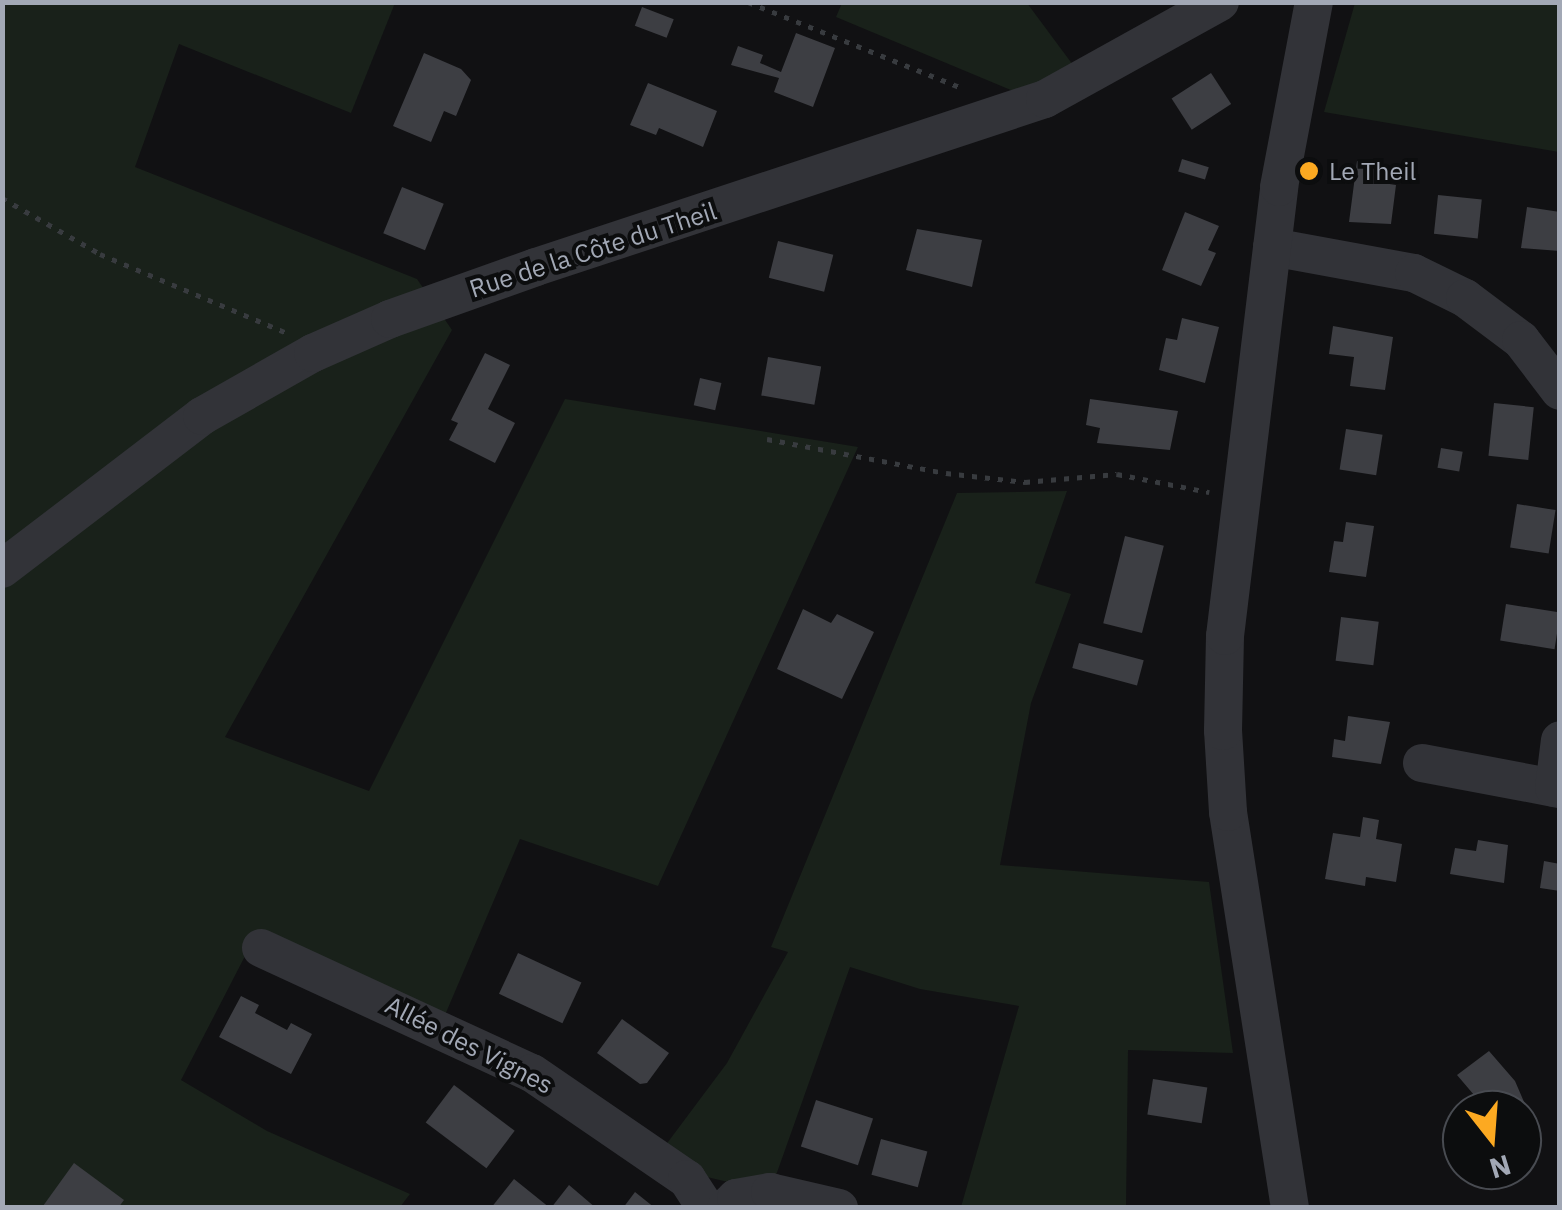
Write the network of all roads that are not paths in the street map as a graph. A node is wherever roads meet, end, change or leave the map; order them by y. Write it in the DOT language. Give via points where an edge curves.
graph roads {
  1 [pos="1220,2"];
  2 [pos="1314,2"];
  3 [pos="1272,247"];
  4 [pos="1559,386"];
  5 [pos="2,568"];
  6 [pos="1560,740"];
  7 [pos="1422,763"];
  8 [pos="1557,788"];
  9 [pos="261,948"];
  10 [pos="706,1208"];
  11 [pos="726,1208"];
  12 [pos="839,1208"];
  13 [pos="1290,1208"];
  1 -- 5 [label="street, Rue de la Côte du Theil" via="1044,99 536,266 312,353 202,416"];
  2 -- 3 [label="street"];
  3 -- 4 [label="street" via="1414,273 1465,298 1522,340"];
  3 -- 13 [label="street" via="1225,636 1228,812"];
  6 -- 8 [label="street"];
  7 -- 8 [label="street"];
  9 -- 10 [label="street, Allée des Vignes" via="532,1073 687,1180"];
  11 -- 12 [label="street" via="736,1198 770,1192"];
}
